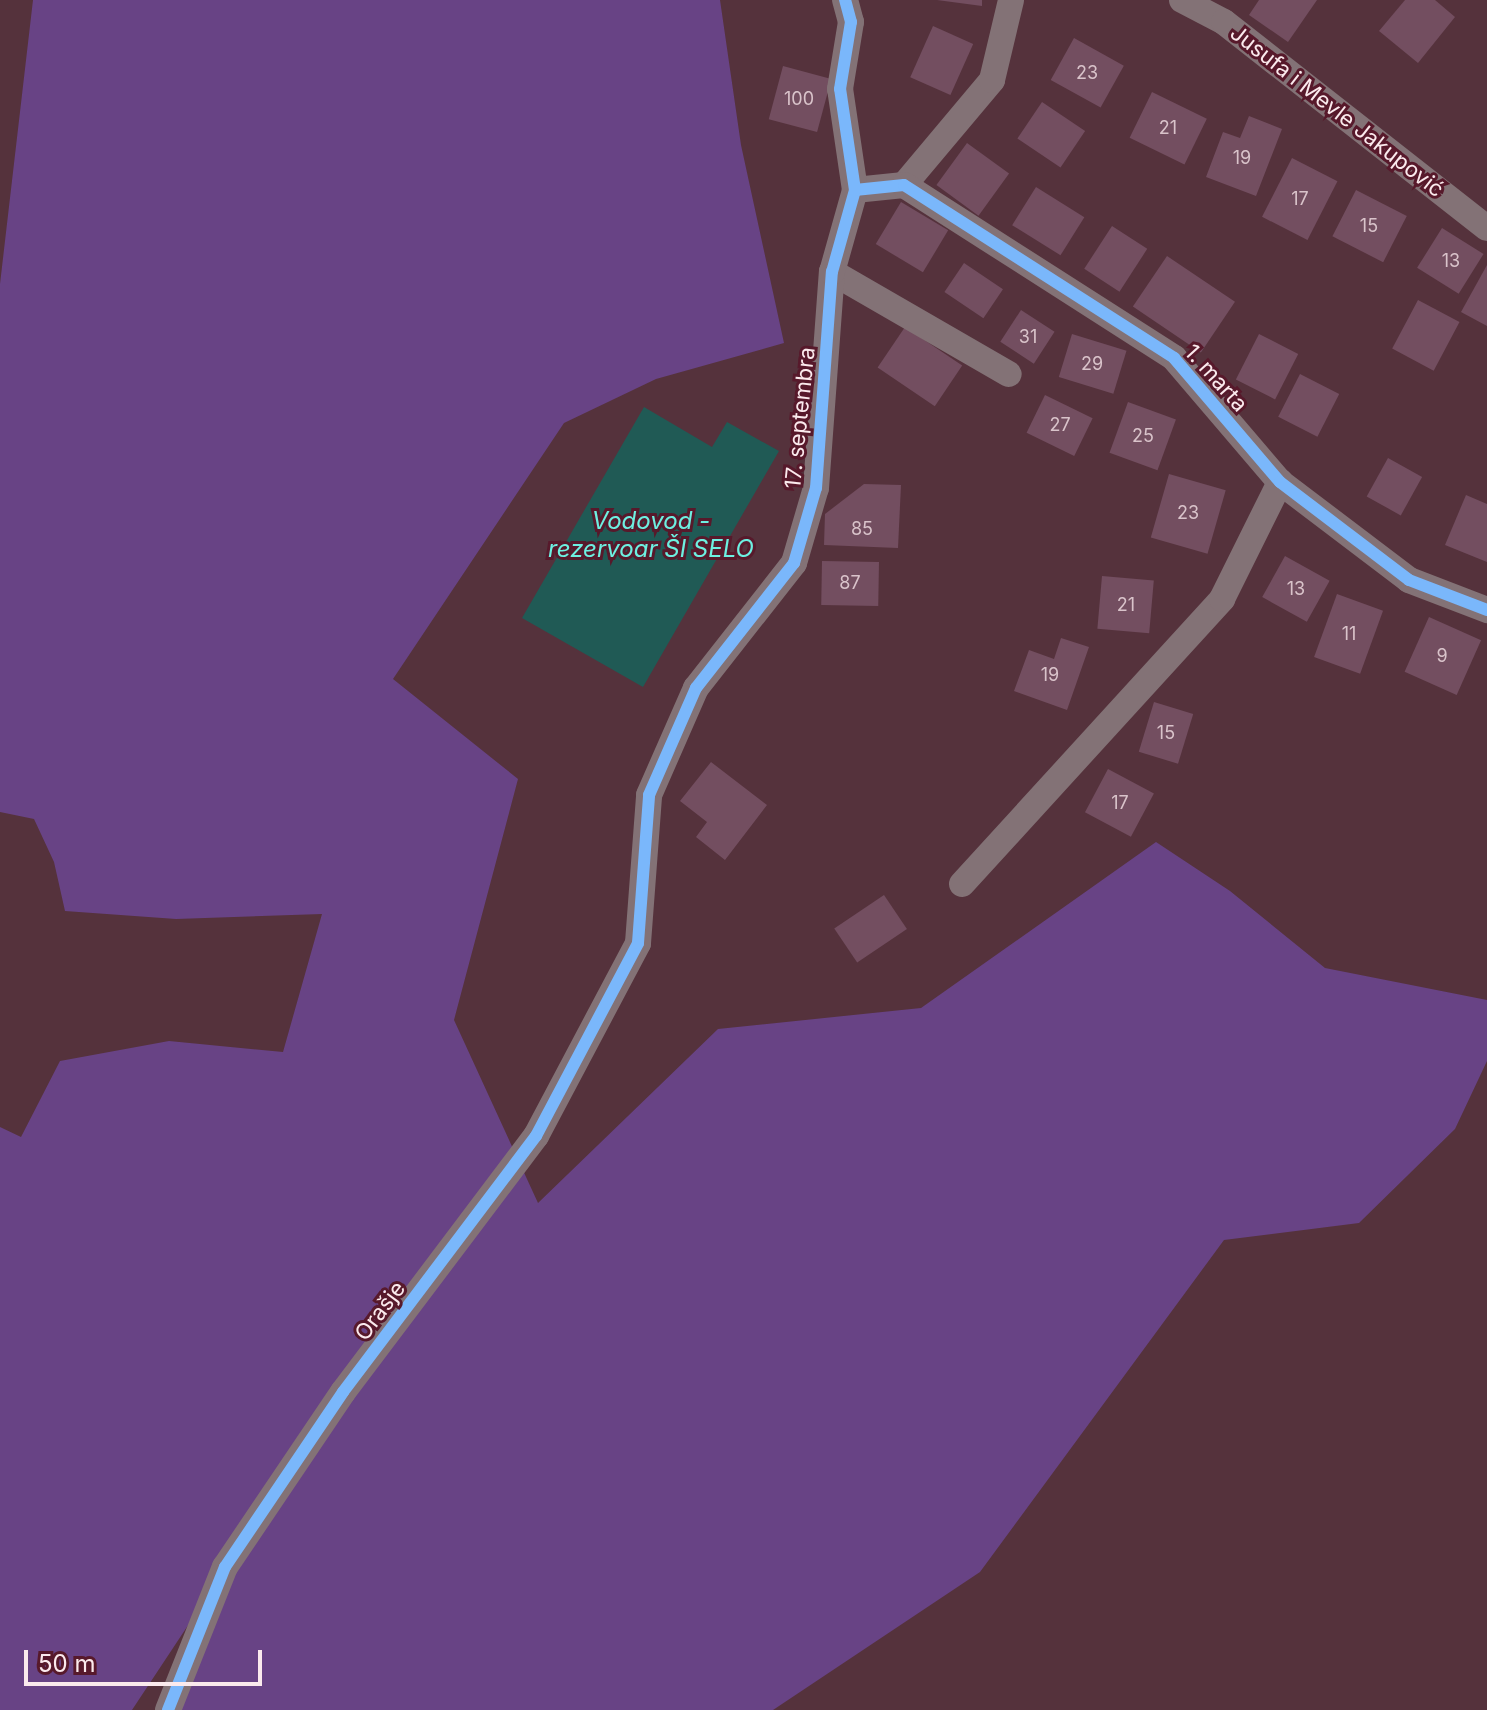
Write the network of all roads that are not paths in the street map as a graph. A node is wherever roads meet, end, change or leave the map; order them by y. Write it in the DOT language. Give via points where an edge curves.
graph roads {
  1 [pos="845,0"];
  2 [pos="1011,0"];
  3 [pos="1182,0"];
  4 [pos="904,185"];
  5 [pos="855,190"];
  6 [pos="1487,228"];
  7 [pos="832,272"];
  8 [pos="1009,374"];
  9 [pos="1280,482"];
  10 [pos="1487,610"];
  11 [pos="962,884"];
  12 [pos="638,943"];
  13 [pos="168,1710"];
  1 -- 5 [label="street, 17. septembra" via="851,22 840,89"];
  2 -- 4 [label="street" via="992,80"];
  3 -- 6 [label="street, Jusufa i Mevle Jakupović" via="1224,22"];
  4 -- 5 [label="street"];
  4 -- 9 [label="street, 1. marta" via="1174,358"];
  5 -- 7 [label="street, 17. septembra"];
  7 -- 8 [label="street"];
  7 -- 12 [label="street, 17. septembra" via="816,488 794,563 696,688 649,795"];
  9 -- 10 [label="street, 1. marta" via="1409,580"];
  9 -- 11 [label="street" via="1222,599"];
  12 -- 13 [label="street, Orašje" via="536,1136 343,1392 225,1567"];
}
